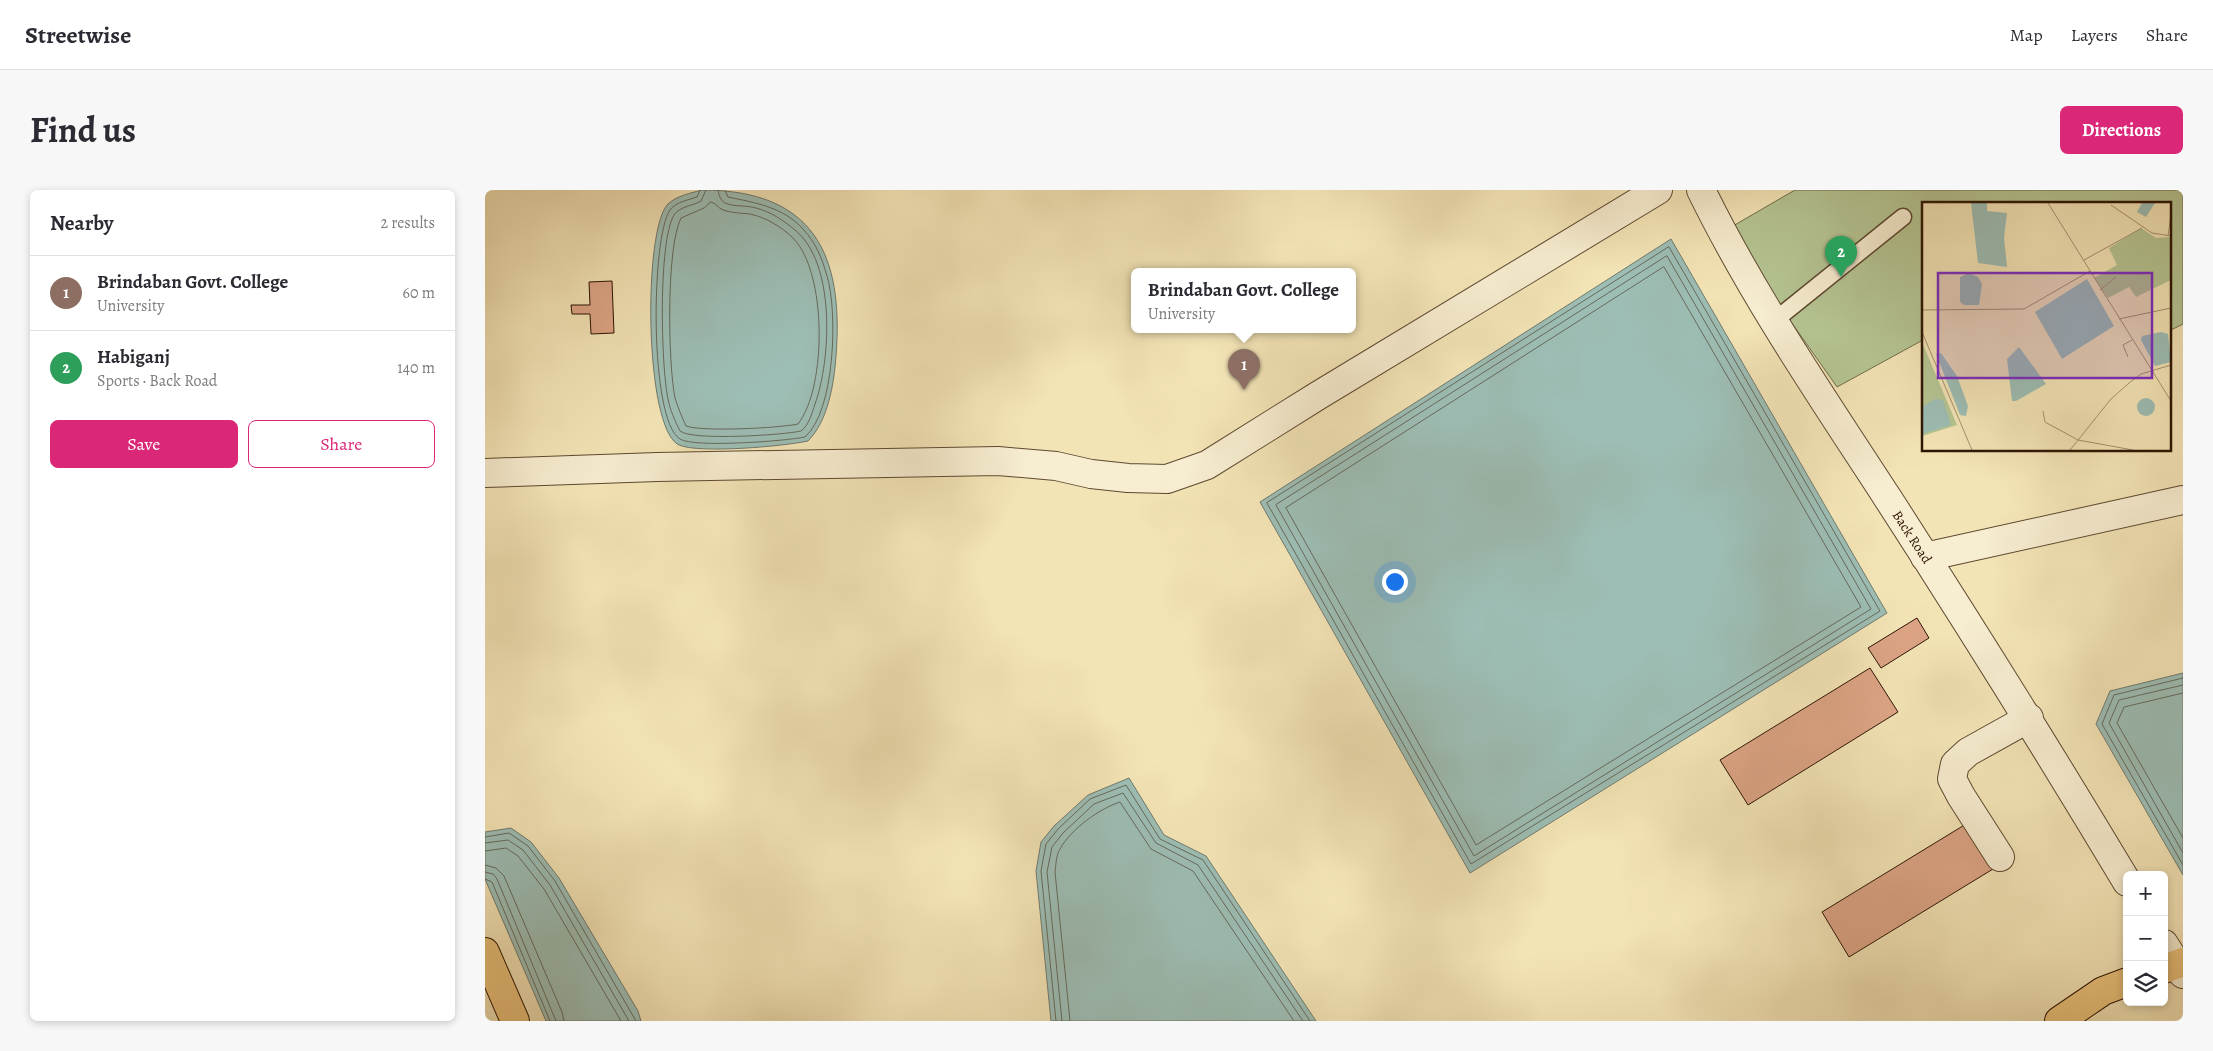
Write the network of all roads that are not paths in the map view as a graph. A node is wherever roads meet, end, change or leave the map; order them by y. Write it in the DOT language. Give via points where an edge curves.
graph roads {
  1 [pos="1658,190"];
  2 [pos="1701,190"];
  3 [pos="1903,217"];
  4 [pos="1774,322"];
  5 [pos="485,473"];
  6 [pos="2183,500"];
  7 [pos="1925,557"];
  8 [pos="2029,718"];
  9 [pos="2000,857"];
  10 [pos="2123,875"];
  11 [pos="485,952"];
  12 [pos="2123,984"];
  13 [pos="515,1021"];
  14 [pos="2059,1021"];
  1 -- 5 [label="street" via="1207,465 1167,479 1100,475 1056,466 998,461"];
  2 -- 4 [label="street, Back Road"];
  3 -- 4 [label="lane"];
  4 -- 7 [label="street, Back Road"];
  6 -- 7 [label="street"];
  7 -- 8 [label="street, Back Road"];
  8 -- 9 [label="street" via="1968,752 1955,764 1952,779"];
  8 -- 10 [label="street, Back Road"];
  11 -- 13 [label="main road"];
  12 -- 14 [label="main road" via="2103,991"];
}
